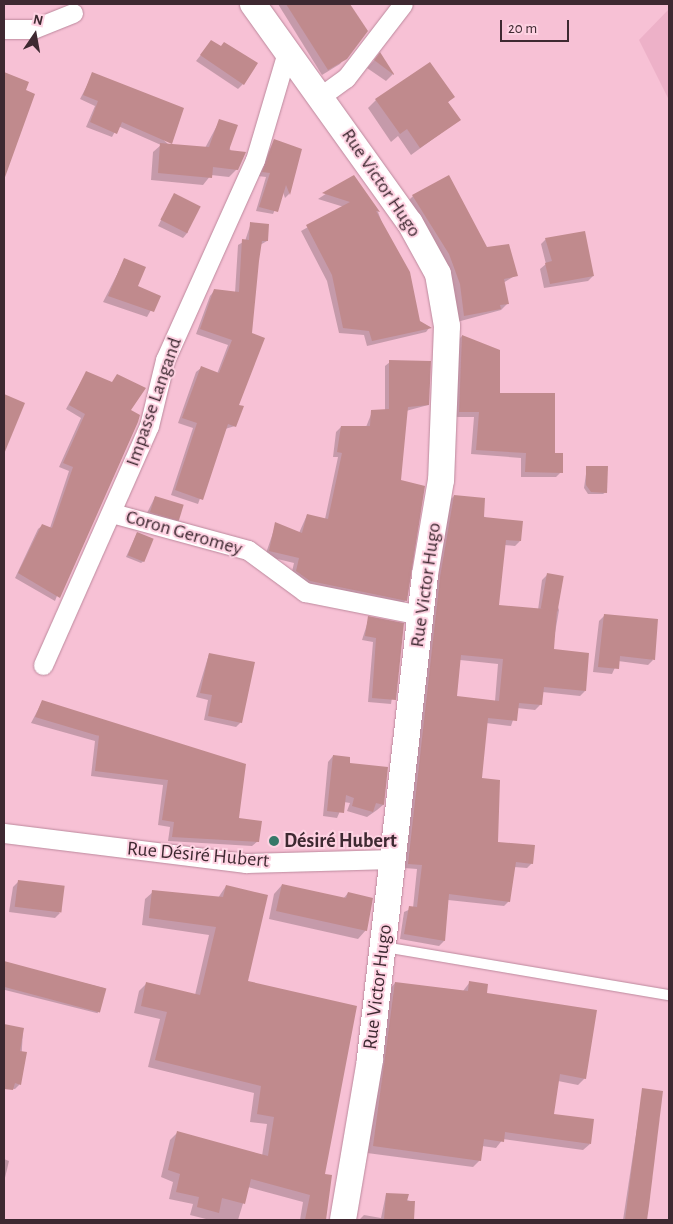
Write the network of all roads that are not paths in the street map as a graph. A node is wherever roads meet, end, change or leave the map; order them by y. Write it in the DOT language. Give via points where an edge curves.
graph roads {
  1 [pos="253,4"];
  2 [pos="402,4"];
  3 [pos="73,12"];
  4 [pos="4,29"];
  5 [pos="287,52"];
  6 [pos="321,96"];
  7 [pos="112,513"];
  8 [pos="420,615"];
  9 [pos="43,665"];
  10 [pos="4,833"];
  11 [pos="393,858"];
  12 [pos="383,946"];
  13 [pos="669,995"];
  14 [pos="344,1220"];
  1 -- 5 [label="street, Rue Victor Hugo"];
  2 -- 6 [label="street" via="346,78"];
  3 -- 4 [label="street" via="33,29"];
  5 -- 6 [label="street, Rue Victor Hugo"];
  5 -- 7 [label="street, Impasse Langand" via="255,160 161,369 149,426"];
  6 -- 8 [label="street, Rue Victor Hugo" via="410,223 434,265 444,300 448,347 442,468"];
  7 -- 8 [label="street, Coron Geromey" via="248,550 305,592"];
  7 -- 9 [label="street, Impasse Langand"];
  8 -- 11 [label="street, Rue Victor Hugo"];
  10 -- 11 [label="street, Rue Désiré Hubert" via="246,863"];
  11 -- 12 [label="street, Rue Victor Hugo"];
  12 -- 13 [label="lane"];
  12 -- 14 [label="street, Rue Victor Hugo"];
}
